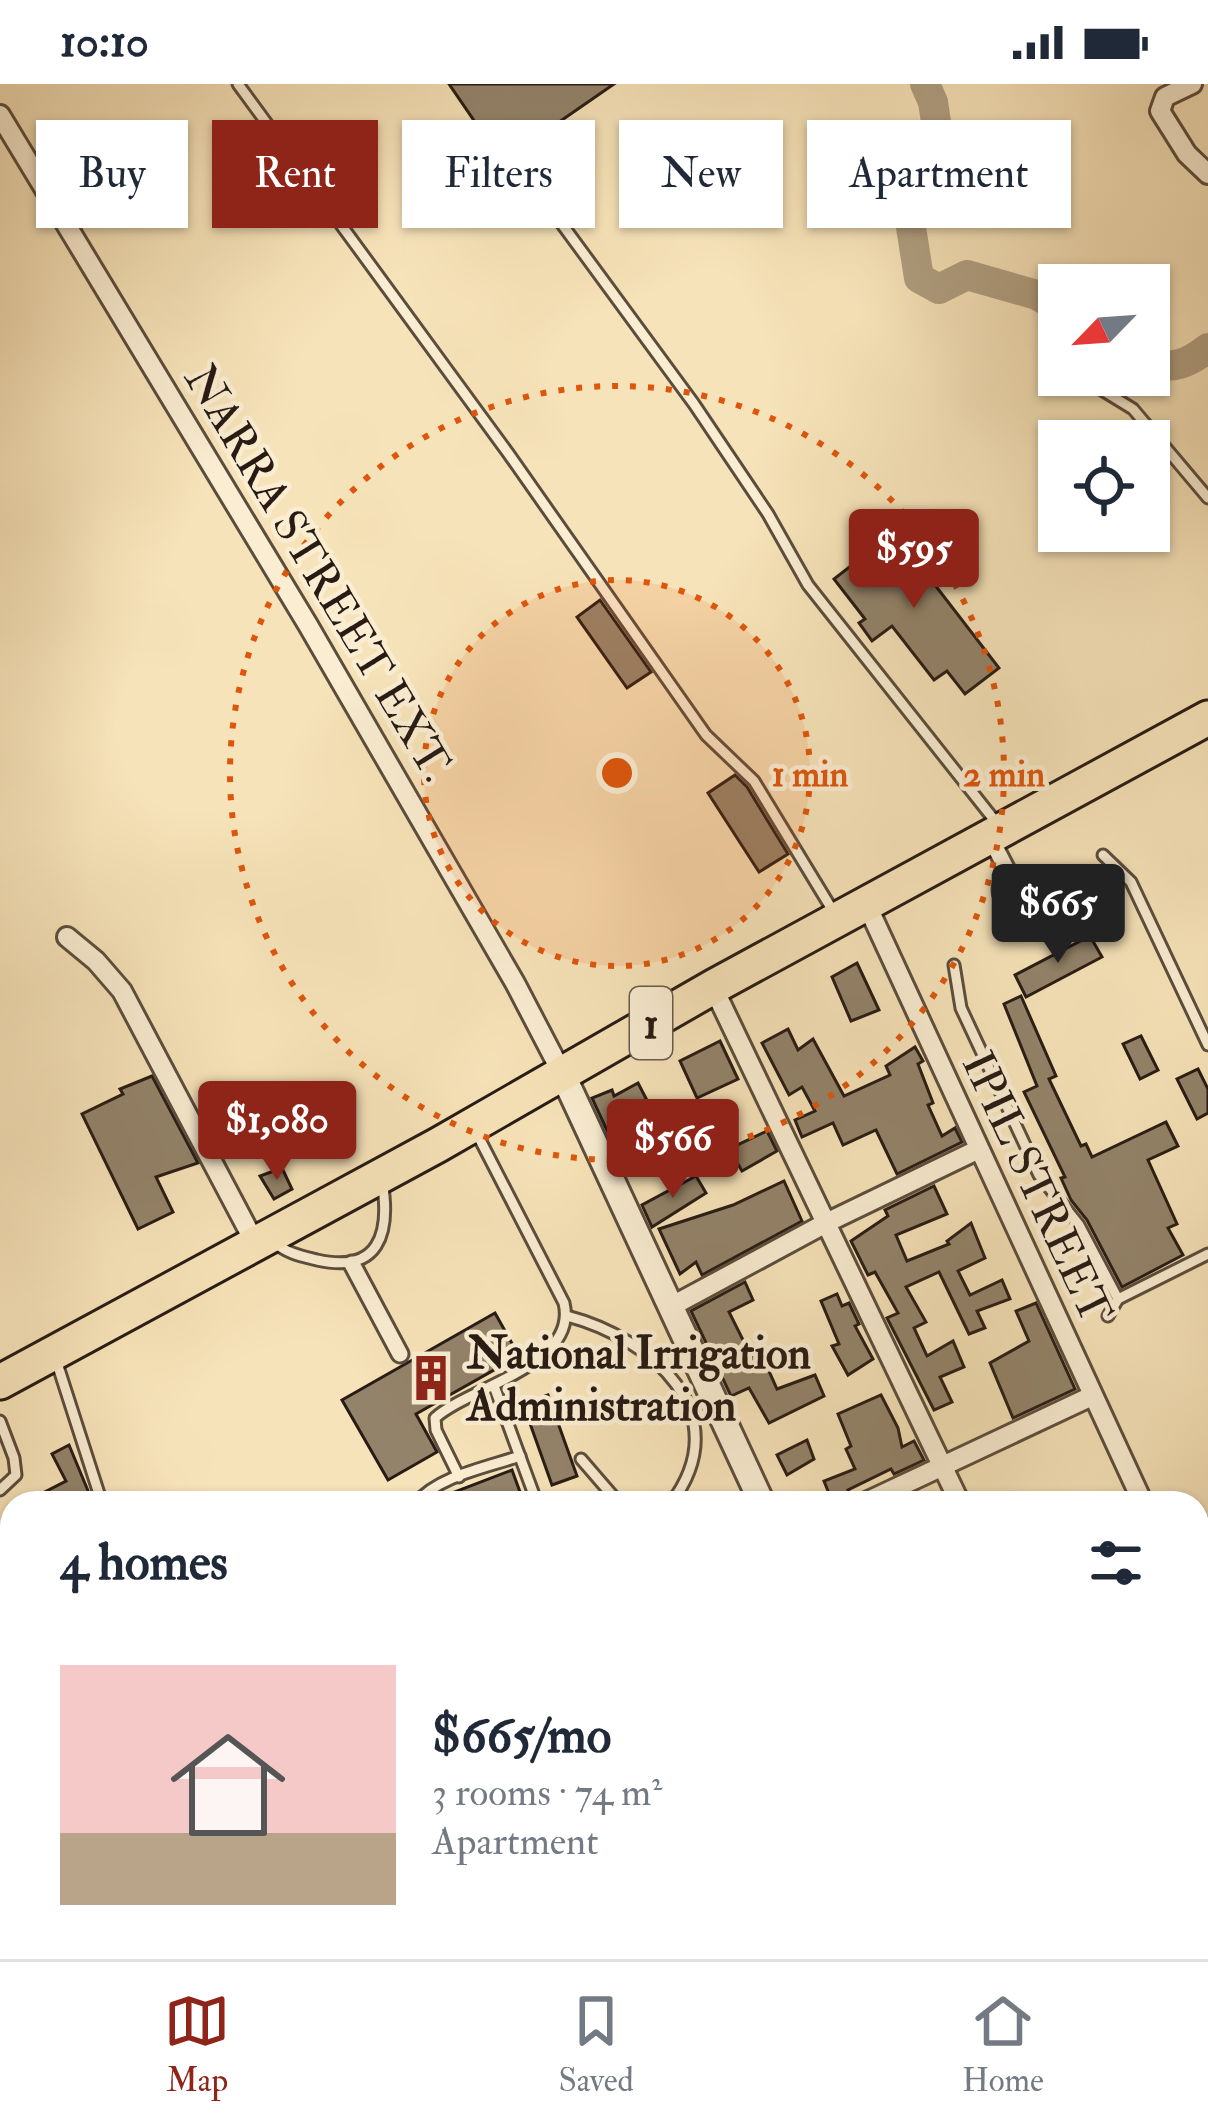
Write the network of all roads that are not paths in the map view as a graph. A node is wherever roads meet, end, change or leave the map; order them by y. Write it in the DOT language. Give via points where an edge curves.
graph roads {
  1 [pos="238,84"];
  2 [pos="1192,84"];
  3 [pos="0,115"];
  4 [pos="1208,175"];
  5 [pos="565,228"];
  6 [pos="1112,396"];
  7 [pos="1208,498"];
  8 [pos="1208,718"];
  9 [pos="996,834"];
  10 [pos="1103,855"];
  11 [pos="852,911"];
  12 [pos="1037,929"];
  13 [pos="67,937"];
  14 [pos="954,964"];
  15 [pos="713,987"];
  16 [pos="1208,1045"];
  17 [pos="562,1076"];
  18 [pos="472,1126"];
  19 [pos="977,1150"];
  20 [pos="381,1176"];
  21 [pos="826,1223"];
  22 [pos="261,1238"];
  23 [pos="1208,1254"];
  24 [pos="352,1264"];
  25 [pos="1118,1299"];
  26 [pos="672,1306"];
  27 [pos="567,1316"];
  28 [pos="1108,1316"];
  29 [pos="53,1352"];
  30 [pos="400,1354"];
  31 [pos="0,1382"];
  32 [pos="494,1386"];
  33 [pos="1092,1396"];
  34 [pos="0,1421"];
  35 [pos="520,1456"];
  36 [pos="581,1459"];
  37 [pos="943,1466"];
  38 [pos="459,1477"];
  39 [pos="0,1490"];
  40 [pos="98,1491"];
  41 [pos="428,1491"];
  42 [pos="533,1491"];
  43 [pos="609,1491"];
  44 [pos="678,1491"];
  45 [pos="757,1491"];
  46 [pos="890,1491"];
  47 [pos="954,1491"];
  48 [pos="1137,1491"];
  1 -- 11 [label="lane" via="706,735 754,781"];
  2 -- 4 [label="street" via="1165,97 1160,111"];
  3 -- 17 [label="street, NARRA STREET EXT." via="308,625"];
  5 -- 9 [label="lane" via="694,404 808,585"];
  6 -- 7 [label="lane" via="1133,409"];
  8 -- 9 [label="highway, 1"];
  9 -- 11 [label="highway, 1"];
  9 -- 12 [label="street" via="1010,876 1029,883 1024,902"];
  10 -- 16 [label="lane" via="1131,883"];
  11 -- 15 [label="highway, 1"];
  11 -- 19 [label="street, IPIL STREET"];
  13 -- 22 [label="street" via="122,991"];
  14 -- 25 [label="lane" via="961,1008 1039,1175 1079,1225"];
  15 -- 17 [label="highway, 1"];
  15 -- 21 [label="street"];
  17 -- 18 [label="highway, 1"];
  17 -- 26 [label="street"];
  18 -- 20 [label="highway, 1"];
  18 -- 27 [label="lane"];
  19 -- 21 [label="street"];
  19 -- 33 [label="street, IPIL STREET"];
  20 -- 22 [label="highway, 1"];
  20 -- 24 [label="lane" via="381,1237"];
  21 -- 26 [label="street"];
  21 -- 37 [label="street"];
  22 -- 24 [label="lane" via="292,1254"];
  22 -- 29 [label="highway, 1"];
  23 -- 25 [label="lane"];
  24 -- 30 [label="street"];
  25 -- 28 [label="lane"];
  26 -- 45 [label="street"];
  27 -- 32 [label="lane" via="552,1346"];
  27 -- 44 [label="lane" via="630,1341 680,1389 694,1444"];
  29 -- 31 [label="highway, 1"];
  29 -- 40 [label="lane"];
  32 -- 35 [label="lane"];
  32 -- 38 [label="lane" via="436,1418"];
  33 -- 37 [label="street"];
  33 -- 48 [label="street, IPIL STREET"];
  34 -- 39 [label="lane" via="16,1466"];
  35 -- 38 [label="lane"];
  35 -- 42 [label="lane"];
  36 -- 43 [label="lane"];
  37 -- 46 [label="street"];
  37 -- 47 [label="street"];
  38 -- 41 [label="lane"];
}
